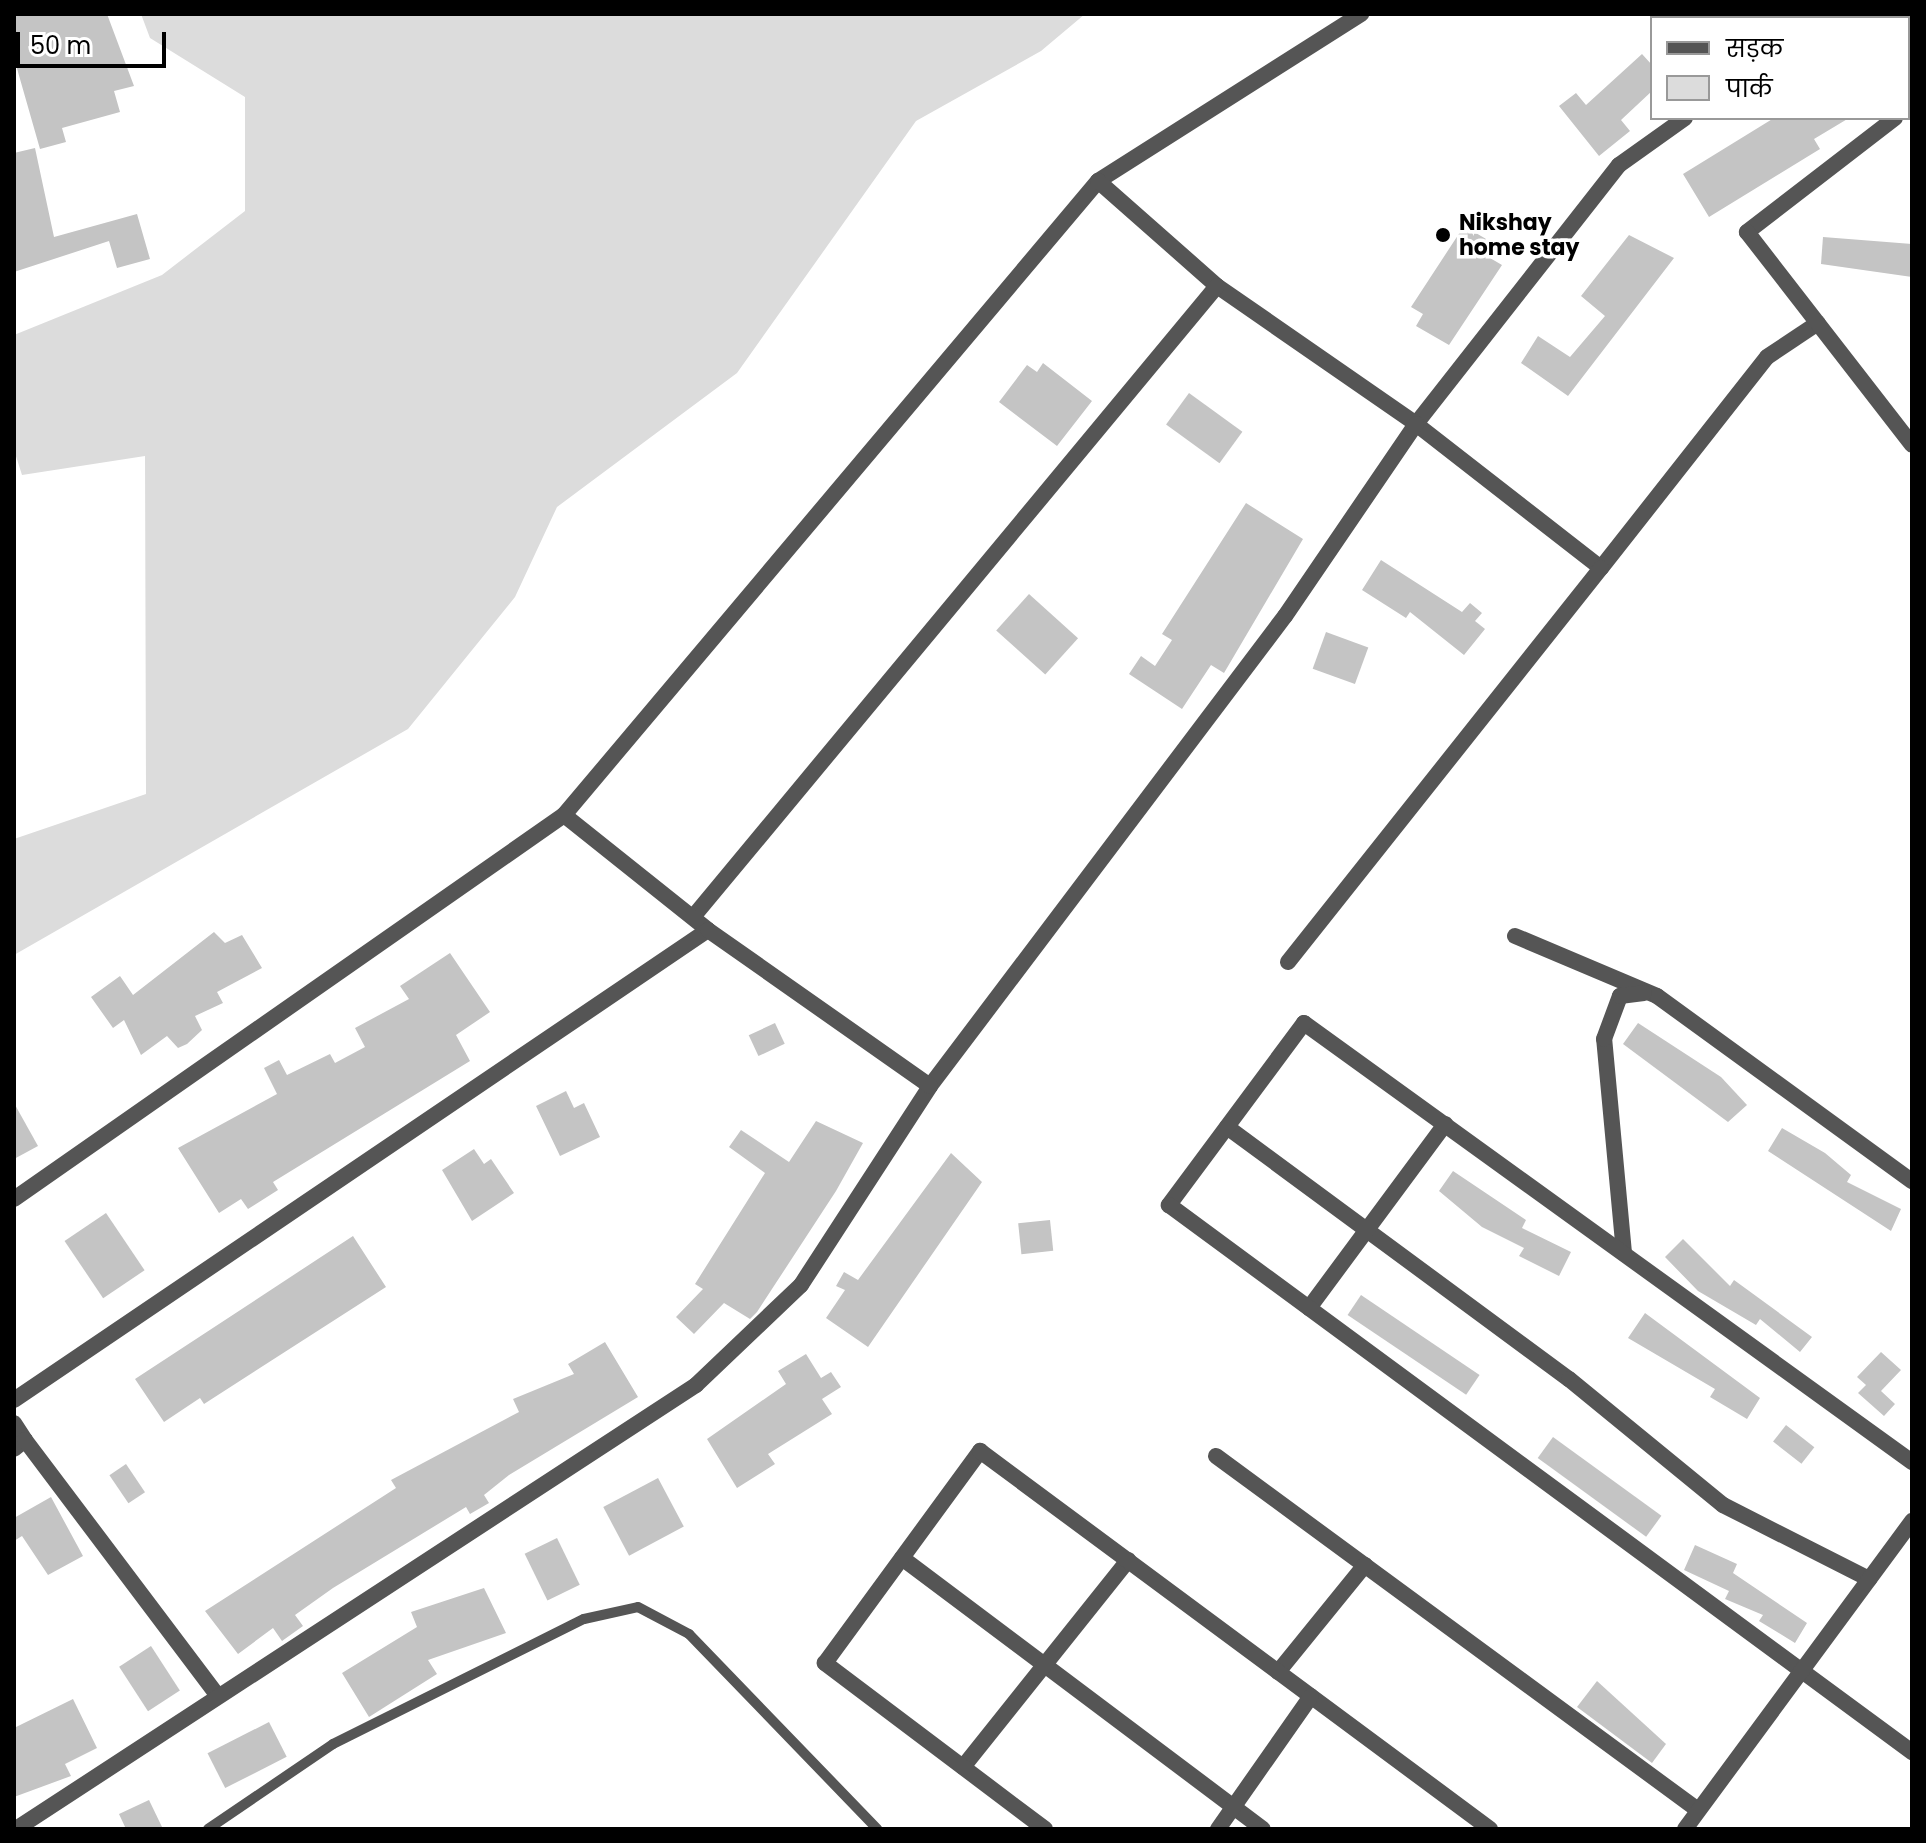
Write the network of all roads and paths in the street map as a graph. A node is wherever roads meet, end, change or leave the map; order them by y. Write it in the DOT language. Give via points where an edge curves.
graph roads {
  1 [pos="1361,14"];
  2 [pos="1682,120"];
  3 [pos="1892,120"];
  4 [pos="1098,181"];
  5 [pos="1217,286"];
  6 [pos="1818,323"];
  7 [pos="1416,424"];
  8 [pos="1912,445"];
  9 [pos="1601,568"];
  10 [pos="564,815"];
  11 [pos="693,917"];
  12 [pos="708,930"];
  13 [pos="1515,936"];
  14 [pos="1288,962"];
  15 [pos="1657,996"];
  16 [pos="930,1086"];
  17 [pos="1445,1124"];
  18 [pos="1227,1127"];
  19 [pos="1912,1181"];
  20 [pos="14,1199"];
  21 [pos="1369,1227"];
  22 [pos="1624,1253"];
  23 [pos="1309,1308"];
  24 [pos="14,1400"];
  25 [pos="14,1423"];
  26 [pos="20,1445"];
  27 [pos="1216,1456"];
  28 [pos="1912,1462"];
  29 [pos="1912,1521"];
  30 [pos="902,1558"];
  31 [pos="1128,1560"];
  32 [pos="1365,1565"];
  33 [pos="1869,1579"];
  34 [pos="1041,1662"];
  35 [pos="1804,1667"];
  36 [pos="1278,1672"];
  37 [pos="217,1695"];
  38 [pos="1311,1696"];
  39 [pos="1912,1752"];
  40 [pos="963,1767"];
  41 [pos="1234,1807"];
  42 [pos="1698,1810"];
  43 [pos="16,1829"];
  44 [pos="208,1829"];
  45 [pos="877,1829"];
  46 [pos="1045,1829"];
  47 [pos="1218,1829"];
  48 [pos="1263,1829"];
  49 [pos="1490,1829"];
  50 [pos="1685,1829"];
  1 -- 4 [label="street"];
  2 -- 7 [label="street" via="1619,165"];
  3 -- 6 [label="street" via="1747,232"];
  4 -- 5 [label="street"];
  4 -- 10 [label="street"];
  5 -- 7 [label="street"];
  5 -- 11 [label="street"];
  6 -- 8 [label="street"];
  6 -- 9 [label="street" via="1767,357"];
  7 -- 9 [label="street"];
  7 -- 16 [label="street" via="1285,616"];
  9 -- 14 [label="street"];
  10 -- 11 [label="street"];
  10 -- 20 [label="street"];
  11 -- 12 [label="street"];
  12 -- 16 [label="street"];
  12 -- 24 [label="street"];
  13 -- 15 [label="street"];
  15 -- 19 [label="street"];
  15 -- 22 [label="street" via="1620,996 1604,1039"];
  16 -- 37 [label="street" via="801,1285 707,1376"];
  17 -- 18 [label="street" via="1304,1023"];
  17 -- 21 [label="street"];
  17 -- 22 [label="street"];
  18 -- 21 [label="street"];
  18 -- 23 [label="street" via="1169,1205"];
  21 -- 23 [label="street"];
  21 -- 33 [label="street" via="1723,1505"];
  22 -- 28 [label="street"];
  23 -- 35 [label="street"];
  25 -- 26 [label="street"];
  26 -- 37 [label="street"];
  27 -- 32 [label="street"];
  29 -- 33 [label="street"];
  30 -- 31 [label="street" via="980,1451"];
  30 -- 34 [label="street"];
  30 -- 40 [label="street" via="825,1663"];
  31 -- 34 [label="street"];
  31 -- 36 [label="street"];
  32 -- 36 [label="street"];
  32 -- 42 [label="street"];
  33 -- 35 [label="street"];
  34 -- 40 [label="street"];
  34 -- 41 [label="street"];
  35 -- 39 [label="street"];
  35 -- 42 [label="street"];
  36 -- 38 [label="street"];
  37 -- 43 [label="street"];
  38 -- 41 [label="street"];
  38 -- 49 [label="street"];
  40 -- 46 [label="street"];
  41 -- 47 [label="street"];
  41 -- 48 [label="street"];
  42 -- 50 [label="street"];
  44 -- 45 [label="lane" via="333,1744 584,1619 638,1607 689,1634"];
}
